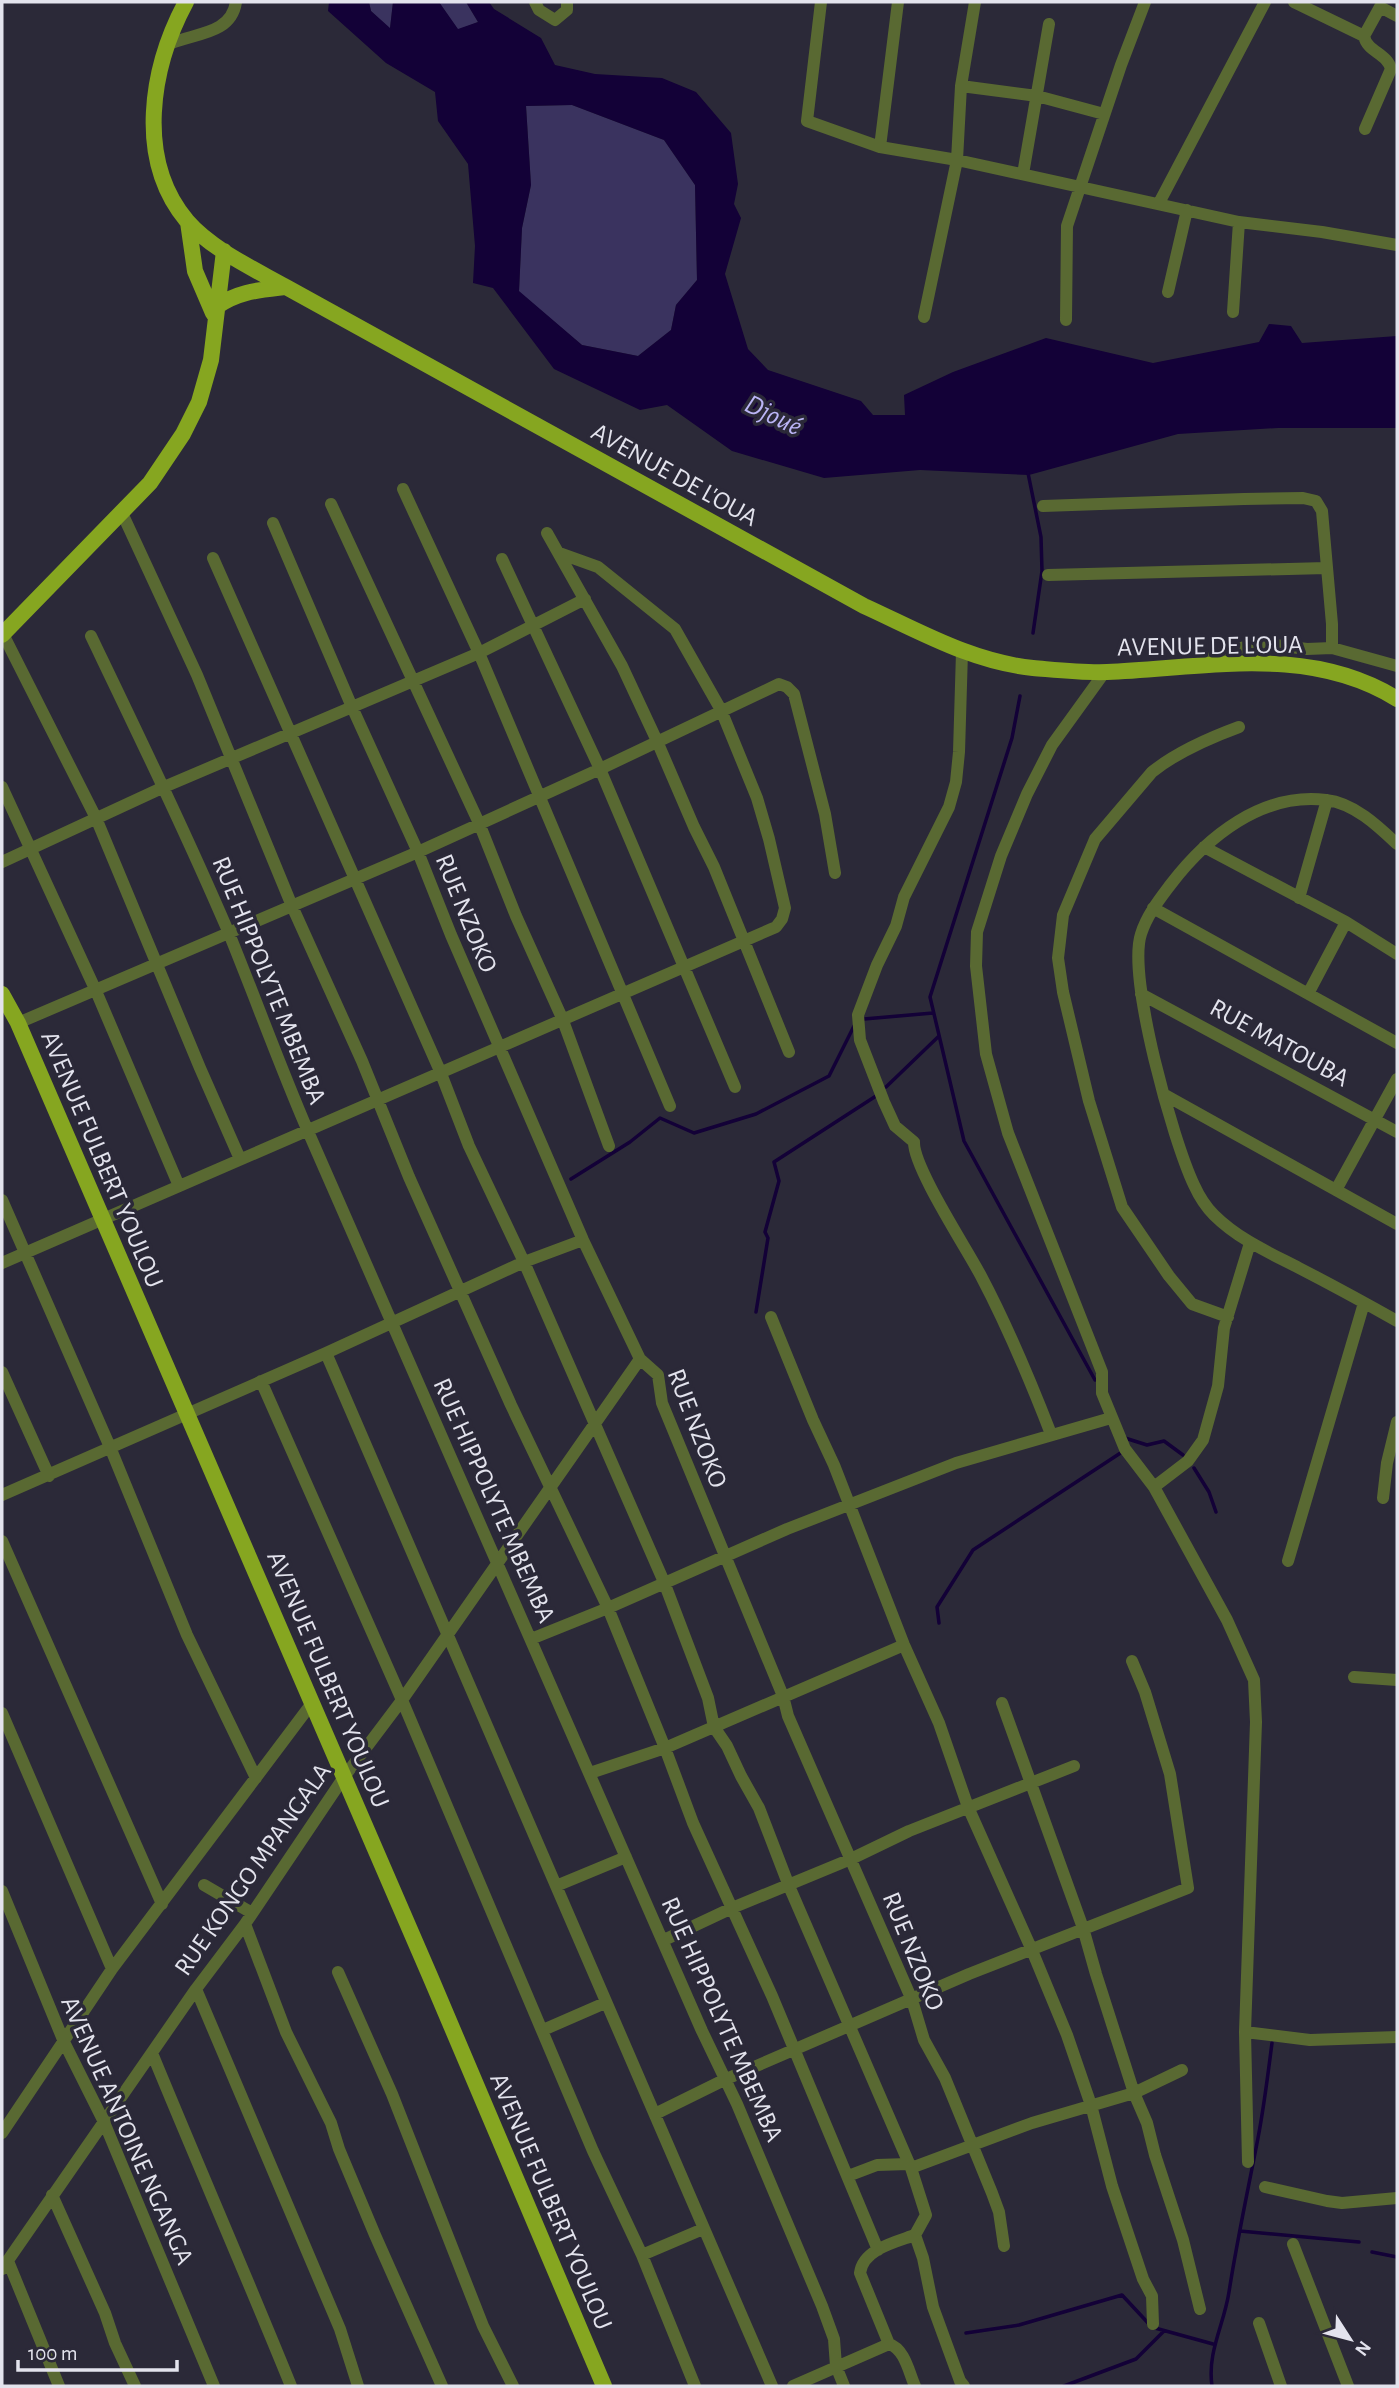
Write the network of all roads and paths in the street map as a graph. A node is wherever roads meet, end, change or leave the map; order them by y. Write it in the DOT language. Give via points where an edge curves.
graph roads {
  1 [pos="186,2"];
  2 [pos="535,2"];
  3 [pos="567,2"];
  4 [pos="821,2"];
  5 [pos="898,2"];
  6 [pos="975,2"];
  7 [pos="1145,2"];
  8 [pos="1265,2"];
  9 [pos="1294,2"];
  10 [pos="237,3"];
  11 [pos="1381,4"];
  12 [pos="1397,16"];
  13 [pos="1049,24"];
  14 [pos="1364,36"];
  15 [pos="169,44"];
  16 [pos="961,86"];
  17 [pos="1037,96"];
  18 [pos="1104,114"];
  19 [pos="1365,129"];
  20 [pos="880,147"];
  21 [pos="957,160"];
  22 [pos="1023,174"];
  23 [pos="1082,186"];
  24 [pos="1159,203"];
  25 [pos="1187,210"];
  26 [pos="188,222"];
  27 [pos="1239,222"];
  28 [pos="1397,245"];
  29 [pos="224,251"];
  30 [pos="286,287"];
  31 [pos="1168,292"];
  32 [pos="215,312"];
  33 [pos="1233,312"];
  34 [pos="924,317"];
  35 [pos="1066,320"];
  36 [pos="403,489"];
  37 [pos="331,503"];
  38 [pos="1043,506"];
  39 [pos="122,513"];
  40 [pos="274,523"];
  41 [pos="547,533"];
  42 [pos="559,553"];
  43 [pos="213,558"];
  44 [pos="502,559"];
  45 [pos="1326,568"];
  46 [pos="1048,575"];
  47 [pos="585,599"];
  48 [pos="534,627"];
  49 [pos="2,635"];
  50 [pos="91,636"];
  51 [pos="1332,648"];
  52 [pos="962,652"];
  53 [pos="479,653"];
  54 [pos="1191,666"];
  55 [pos="1395,666"];
  56 [pos="1104,673"];
  57 [pos="414,680"];
  58 [pos="1397,699"];
  59 [pos="352,707"];
  60 [pos="721,710"];
  61 [pos="1239,727"];
  62 [pos="290,733"];
  63 [pos="657,741"];
  64 [pos="230,760"];
  65 [pos="600,769"];
  66 [pos="2,787"];
  67 [pos="164,788"];
  68 [pos="540,797"];
  69 [pos="1327,800"];
  70 [pos="96,818"];
  71 [pos="479,823"];
  72 [pos="1397,844"];
  73 [pos="1204,847"];
  74 [pos="31,848"];
  75 [pos="418,852"];
  76 [pos="2,862"];
  77 [pos="835,873"];
  78 [pos="353,878"];
  79 [pos="1299,898"];
  80 [pos="292,906"];
  81 [pos="1153,908"];
  82 [pos="1346,922"];
  83 [pos="228,933"];
  84 [pos="743,941"];
  85 [pos="1397,954"];
  86 [pos="157,964"];
  87 [pos="684,967"];
  88 [pos="96,991"];
  89 [pos="1309,992"];
  90 [pos="622,993"];
  91 [pos="1141,994"];
  92 [pos="2,995"];
  93 [pos="562,1018"];
  94 [pos="18,1023"];
  95 [pos="1397,1043"];
  96 [pos="499,1046"];
  97 [pos="789,1052"];
  98 [pos="440,1071"];
  99 [pos="1397,1079"];
  100 [pos="735,1087"];
  101 [pos="1165,1095"];
  102 [pos="377,1100"];
  103 [pos="670,1106"];
  104 [pos="1375,1119"];
  105 [pos="307,1129"];
  106 [pos="1397,1132"];
  107 [pos="609,1146"];
  108 [pos="240,1159"];
  109 [pos="178,1186"];
  110 [pos="1336,1190"];
  111 [pos="2,1200"];
  112 [pos="102,1219"];
  113 [pos="1397,1224"];
  114 [pos="583,1240"];
  115 [pos="1250,1243"];
  116 [pos="25,1253"];
  117 [pos="524,1262"];
  118 [pos="2,1263"];
  119 [pos="461,1292"];
  120 [pos="1364,1303"];
  121 [pos="771,1317"];
  122 [pos="1228,1317"];
  123 [pos="1397,1321"];
  124 [pos="393,1323"];
  125 [pos="326,1353"];
  126 [pos="640,1359"];
  127 [pos="2,1372"];
  128 [pos="261,1381"];
  129 [pos="187,1413"];
  130 [pos="1111,1418"];
  131 [pos="1397,1422"];
  132 [pos="594,1424"];
  133 [pos="1051,1434"];
  134 [pos="110,1447"];
  135 [pos="49,1476"];
  136 [pos="1154,1487"];
  137 [pos="550,1489"];
  138 [pos="2,1495"];
  139 [pos="1383,1498"];
  140 [pos="848,1504"];
  141 [pos="2,1541"];
  142 [pos="725,1557"];
  143 [pos="1288,1561"];
  144 [pos="497,1562"];
  145 [pos="664,1582"];
  146 [pos="608,1608"];
  147 [pos="447,1636"];
  148 [pos="531,1639"];
  149 [pos="904,1645"];
  150 [pos="1132,1661"];
  151 [pos="1354,1677"];
  152 [pos="1397,1680"];
  153 [pos="783,1696"];
  154 [pos="402,1700"];
  155 [pos="312,1703"];
  156 [pos="1002,1703"];
  157 [pos="2,1713"];
  158 [pos="713,1727"];
  159 [pos="5,1729"];
  160 [pos="665,1748"];
  161 [pos="1074,1766"];
  162 [pos="590,1773"];
  163 [pos="344,1777"];
  164 [pos="256,1778"];
  165 [pos="1030,1783"];
  166 [pos="968,1807"];
  167 [pos="626,1857"];
  168 [pos="851,1859"];
  169 [pos="204,1885"];
  170 [pos="789,1885"];
  171 [pos="556,1886"];
  172 [pos="2,1891"];
  173 [pos="162,1903"];
  174 [pos="732,1908"];
  175 [pos="249,1919"];
  176 [pos="1083,1928"];
  177 [pos="663,1940"];
  178 [pos="1031,1948"];
  179 [pos="112,1969"];
  180 [pos="338,1972"];
  181 [pos="196,1989"];
  182 [pos="912,2000"];
  183 [pos="605,2003"];
  184 [pos="849,2026"];
  185 [pos="543,2029"];
  186 [pos="1245,2032"];
  187 [pos="1397,2037"];
  188 [pos="64,2042"];
  189 [pos="795,2051"];
  190 [pos="152,2053"];
  191 [pos="1182,2070"];
  192 [pos="724,2080"];
  193 [pos="1134,2093"];
  194 [pos="1091,2105"];
  195 [pos="655,2114"];
  196 [pos="104,2122"];
  197 [pos="2,2133"];
  198 [pos="973,2144"];
  199 [pos="1248,2162"];
  200 [pos="909,2166"];
  201 [pos="848,2176"];
  202 [pos="1265,2186"];
  203 [pos="52,2195"];
  204 [pos="1397,2198"];
  205 [pos="703,2228"];
  206 [pos="915,2235"];
  207 [pos="1293,2244"];
  208 [pos="1003,2246"];
  209 [pos="878,2250"];
  210 [pos="642,2255"];
  211 [pos="5,2265"];
  212 [pos="1200,2309"];
  213 [pos="1259,2323"];
  214 [pos="1153,2324"];
  215 [pos="889,2344"];
  216 [pos="836,2367"];
  217 [pos="59,2386"];
  218 [pos="135,2386"];
  219 [pos="214,2386"];
  220 [pos="290,2386"];
  221 [pos="358,2386"];
  222 [pos="442,2386"];
  223 [pos="513,2386"];
  224 [pos="604,2386"];
  225 [pos="695,2386"];
  226 [pos="772,2386"];
  227 [pos="793,2386"];
  228 [pos="844,2386"];
  229 [pos="915,2386"];
  230 [pos="964,2386"];
  231 [pos="1281,2386"];
  232 [pos="1348,2386"];
  1 -- 15 [label="main road, AVENUE DE L'OUA"];
  2 -- 3 [label="street" via="555,20 567,10"];
  4 -- 20 [label="street" via="807,121"];
  5 -- 20 [label="street"];
  6 -- 16 [label="street"];
  7 -- 18 [label="street"];
  8 -- 24 [label="street"];
  9 -- 14 [label="street"];
  10 -- 15 [label="street" via="215,31"];
  11 -- 12 [label="street"];
  11 -- 14 [label="street"];
  13 -- 17 [label="street"];
  14 -- 19 [label="street" via="1366,44 1388,61 1391,69"];
  15 -- 26 [label="main road, AVENUE DE L'OUA" via="159,72 153,130 165,181"];
  16 -- 17 [label="street"];
  16 -- 21 [label="street"];
  17 -- 18 [label="street"];
  17 -- 22 [label="street"];
  18 -- 23 [label="street"];
  20 -- 21 [label="street"];
  21 -- 22 [label="street"];
  21 -- 34 [label="street"];
  22 -- 23 [label="street"];
  23 -- 24 [label="street"];
  23 -- 35 [label="street" via="1067,226"];
  24 -- 25 [label="street"];
  25 -- 27 [label="street"];
  25 -- 31 [label="street"];
  26 -- 29 [label="main road, AVENUE DE L'OUA"];
  26 -- 32 [label="main road" via="195,271"];
  27 -- 28 [label="street"];
  27 -- 33 [label="street"];
  29 -- 30 [label="main road, AVENUE DE L'OUA"];
  29 -- 32 [label="main road"];
  30 -- 32 [label="main road" via="248,291 227,299"];
  30 -- 52 [label="main road, AVENUE DE L'OUA" via="864,606"];
  32 -- 39 [label="main road" via="211,360 198,402 169,457"];
  36 -- 53 [label="street"];
  37 -- 57 [label="street"];
  38 -- 45 [label="street" via="1312,499 1322,511"];
  39 -- 49 [label="main road"];
  39 -- 64 [label="street" via="197,675"];
  40 -- 59 [label="street, RUE NZOKO"];
  41 -- 42 [label="street"];
  42 -- 47 [label="street"];
  42 -- 60 [label="street" via="598,567 675,629"];
  43 -- 62 [label="street"];
  44 -- 48 [label="street"];
  45 -- 46 [label="street"];
  45 -- 51 [label="street"];
  47 -- 48 [label="street"];
  47 -- 63 [label="street"];
  48 -- 53 [label="street"];
  48 -- 65 [label="street"];
  49 -- 70 [label="street"];
  50 -- 67 [label="street, RUE HIPPOLYTE MBEMBA"];
  51 -- 54 [label="street" via="1254,645"];
  51 -- 55 [label="street"];
  52 -- 56 [label="main road, AVENUE DE L'OUA" via="1019,666"];
  52 -- 133 [label="street" via="956,782 872,977 858,1015 860,1040 895,1125 914,1142 932,1189 987,1288"];
  53 -- 57 [label="street"];
  53 -- 68 [label="street"];
  54 -- 56 [label="main road, AVENUE DE L'OUA"];
  54 -- 58 [label="main road, AVENUE DE L'OUA" via="1321,668 1369,683"];
  56 -- 130 [label="street" via="1052,745 1027,794 977,932 976,966 986,1054 1001,1111 1102,1372 1102,1393"];
  57 -- 59 [label="street"];
  57 -- 71 [label="street"];
  59 -- 62 [label="street"];
  59 -- 75 [label="street, RUE NZOKO"];
  60 -- 63 [label="street"];
  60 -- 77 [label="street" via="779,684 794,694"];
  60 -- 84 [label="street" via="757,798 785,908 776,927"];
  61 -- 122 [label="street" via="1152,772 1095,839 1063,915 1058,958 1089,1101 1122,1207 1192,1304"];
  62 -- 64 [label="street"];
  62 -- 78 [label="street"];
  63 -- 65 [label="street"];
  63 -- 84 [label="street"];
  64 -- 67 [label="street"];
  64 -- 80 [label="street"];
  65 -- 68 [label="street"];
  65 -- 87 [label="street"];
  66 -- 74 [label="street"];
  67 -- 70 [label="street"];
  67 -- 83 [label="street, RUE HIPPOLYTE MBEMBA"];
  68 -- 71 [label="street"];
  68 -- 90 [label="street"];
  69 -- 72 [label="street" via="1357,811"];
  69 -- 73 [label="street" via="1288,802 1249,815"];
  69 -- 79 [label="street"];
  70 -- 74 [label="street"];
  70 -- 86 [label="street"];
  71 -- 75 [label="street"];
  71 -- 93 [label="street"];
  73 -- 79 [label="street"];
  73 -- 81 [label="street"];
  74 -- 76 [label="street"];
  74 -- 88 [label="street"];
  75 -- 78 [label="street"];
  75 -- 96 [label="street, RUE NZOKO"];
  78 -- 80 [label="street"];
  78 -- 98 [label="street"];
  79 -- 82 [label="street"];
  80 -- 83 [label="street"];
  80 -- 102 [label="street"];
  81 -- 89 [label="street"];
  81 -- 91 [label="street" via="1137,948"];
  82 -- 85 [label="street"];
  82 -- 89 [label="street"];
  83 -- 86 [label="street"];
  83 -- 105 [label="street, RUE HIPPOLYTE MBEMBA"];
  84 -- 87 [label="street"];
  84 -- 97 [label="street"];
  86 -- 88 [label="street"];
  86 -- 108 [label="street"];
  87 -- 90 [label="street"];
  87 -- 100 [label="street"];
  88 -- 94 [label="street"];
  88 -- 109 [label="street"];
  89 -- 95 [label="street"];
  90 -- 93 [label="street"];
  90 -- 103 [label="street"];
  91 -- 101 [label="street"];
  91 -- 104 [label="street, RUE MATOUBA"];
  92 -- 94 [label="main road, AVENUE FULBERT YOULOU"];
  93 -- 96 [label="street"];
  93 -- 107 [label="street"];
  94 -- 112 [label="main road, AVENUE FULBERT YOULOU"];
  96 -- 98 [label="street"];
  96 -- 114 [label="street, RUE NZOKO"];
  98 -- 102 [label="street"];
  98 -- 117 [label="street" via="469,1146"];
  99 -- 104 [label="street"];
  101 -- 110 [label="street"];
  101 -- 115 [label="street" via="1194,1186 1216,1217"];
  102 -- 105 [label="street"];
  102 -- 119 [label="street"];
  104 -- 106 [label="street, RUE MATOUBA"];
  104 -- 110 [label="street"];
  105 -- 108 [label="street"];
  105 -- 124 [label="street, RUE HIPPOLYTE MBEMBA"];
  108 -- 109 [label="street"];
  109 -- 112 [label="street"];
  110 -- 113 [label="street"];
  111 -- 116 [label="street"];
  112 -- 116 [label="street"];
  112 -- 129 [label="main road, AVENUE FULBERT YOULOU"];
  114 -- 117 [label="street"];
  114 -- 126 [label="street, RUE NZOKO"];
  115 -- 120 [label="street"];
  115 -- 122 [label="street"];
  116 -- 118 [label="street"];
  116 -- 134 [label="street"];
  117 -- 119 [label="street"];
  117 -- 132 [label="street"];
  119 -- 124 [label="street"];
  119 -- 137 [label="street"];
  120 -- 123 [label="street"];
  120 -- 143 [label="street"];
  121 -- 140 [label="street"];
  122 -- 136 [label="street" via="1218,1387 1203,1440 1188,1461"];
  124 -- 125 [label="street"];
  124 -- 144 [label="street, RUE HIPPOLYTE MBEMBA"];
  125 -- 128 [label="street"];
  125 -- 147 [label="street"];
  126 -- 132 [label="street, RUE KONGO MPANGALA"];
  126 -- 142 [label="street, RUE NZOKO" via="658,1374 662,1403"];
  127 -- 135 [label="street"];
  128 -- 129 [label="street"];
  128 -- 154 [label="street"];
  129 -- 134 [label="street"];
  129 -- 155 [label="main road, AVENUE FULBERT YOULOU"];
  130 -- 133 [label="street"];
  130 -- 136 [label="street" via="1125,1449"];
  131 -- 139 [label="street"];
  132 -- 137 [label="street, RUE KONGO MPANGALA"];
  132 -- 145 [label="street"];
  133 -- 140 [label="street"];
  134 -- 135 [label="street"];
  134 -- 164 [label="street" via="187,1635"];
  135 -- 138 [label="street"];
  136 -- 186 [label="street" via="1227,1620 1254,1680"];
  137 -- 144 [label="street, RUE KONGO MPANGALA"];
  137 -- 146 [label="street"];
  140 -- 142 [label="street"];
  140 -- 149 [label="street"];
  141 -- 173 [label="street"];
  142 -- 145 [label="street"];
  142 -- 153 [label="street, RUE NZOKO"];
  144 -- 147 [label="street, RUE KONGO MPANGALA"];
  144 -- 148 [label="street, RUE HIPPOLYTE MBEMBA"];
  145 -- 146 [label="street"];
  145 -- 158 [label="street" via="708,1698"];
  146 -- 148 [label="street"];
  146 -- 160 [label="street"];
  147 -- 154 [label="street, RUE KONGO MPANGALA"];
  147 -- 171 [label="street"];
  148 -- 162 [label="street, RUE HIPPOLYTE MBEMBA"];
  149 -- 153 [label="street"];
  149 -- 166 [label="street" via="939,1723"];
  150 -- 176 [label="street" via="1170,1774 1188,1888"];
  151 -- 152 [label="street"];
  153 -- 158 [label="street"];
  153 -- 168 [label="street, RUE NZOKO"];
  154 -- 163 [label="street, RUE KONGO MPANGALA"];
  154 -- 185 [label="street"];
  155 -- 163 [label="main road, AVENUE FULBERT YOULOU"];
  155 -- 164 [label="street"];
  156 -- 165 [label="street"];
  157 -- 159 [label="street"];
  158 -- 160 [label="street"];
  158 -- 170 [label="street" via="759,1808"];
  159 -- 179 [label="street"];
  160 -- 162 [label="street"];
  160 -- 174 [label="street"];
  161 -- 165 [label="street"];
  162 -- 167 [label="street, RUE HIPPOLYTE MBEMBA"];
  163 -- 175 [label="street, RUE KONGO MPANGALA"];
  163 -- 224 [label="main road, AVENUE FULBERT YOULOU"];
  164 -- 173 [label="street"];
  165 -- 166 [label="street"];
  165 -- 176 [label="street"];
  166 -- 168 [label="street"];
  166 -- 178 [label="street"];
  167 -- 171 [label="street"];
  167 -- 177 [label="street, RUE HIPPOLYTE MBEMBA"];
  168 -- 170 [label="street"];
  168 -- 182 [label="street, RUE NZOKO"];
  169 -- 175 [label="street"];
  170 -- 174 [label="street"];
  170 -- 184 [label="street"];
  171 -- 183 [label="street"];
  172 -- 188 [label="street, AVENUE ANTOINE NGANGA"];
  173 -- 179 [label="street"];
  174 -- 177 [label="street"];
  174 -- 189 [label="street"];
  175 -- 181 [label="street, RUE KONGO MPANGALA"];
  175 -- 222 [label="street" via="286,2032 331,2123 374,2235"];
  176 -- 178 [label="street"];
  176 -- 193 [label="street"];
  177 -- 192 [label="street, RUE HIPPOLYTE MBEMBA"];
  178 -- 182 [label="street"];
  178 -- 194 [label="street"];
  179 -- 188 [label="street"];
  180 -- 223 [label="street" via="392,2094 483,2326"];
  181 -- 190 [label="street, RUE KONGO MPANGALA"];
  181 -- 221 [label="street" via="326,2296"];
  182 -- 184 [label="street"];
  182 -- 198 [label="street, RUE NZOKO" via="924,2040"];
  183 -- 185 [label="street"];
  183 -- 195 [label="street"];
  184 -- 189 [label="street"];
  184 -- 200 [label="street"];
  185 -- 210 [label="street"];
  186 -- 187 [label="street" via="1310,2040"];
  186 -- 199 [label="street"];
  188 -- 196 [label="street, AVENUE ANTOINE NGANGA"];
  188 -- 197 [label="street"];
  189 -- 192 [label="street"];
  189 -- 201 [label="street"];
  190 -- 196 [label="street, RUE KONGO MPANGALA"];
  190 -- 220 [label="street"];
  191 -- 193 [label="street"];
  192 -- 195 [label="street"];
  192 -- 216 [label="street, RUE HIPPOLYTE MBEMBA" via="822,2306 834,2339"];
  193 -- 194 [label="street"];
  193 -- 212 [label="street" via="1183,2239"];
  194 -- 198 [label="street"];
  194 -- 214 [label="street" via="1112,2186 1150,2289"];
  195 -- 205 [label="street"];
  196 -- 203 [label="street, RUE KONGO MPANGALA"];
  196 -- 219 [label="street, AVENUE ANTOINE NGANGA"];
  198 -- 200 [label="street"];
  198 -- 208 [label="street, RUE NZOKO" via="999,2212"];
  200 -- 201 [label="street" via="877,2165"];
  200 -- 206 [label="street" via="926,2215"];
  201 -- 209 [label="street"];
  202 -- 204 [label="street" via="1342,2203"];
  203 -- 211 [label="street, RUE KONGO MPANGALA"];
  203 -- 218 [label="street"];
  205 -- 210 [label="street"];
  205 -- 226 [label="street"];
  206 -- 209 [label="street"];
  206 -- 230 [label="street" via="933,2307"];
  207 -- 232 [label="street"];
  209 -- 215 [label="street" via="863,2262 860,2273"];
  210 -- 225 [label="street"];
  211 -- 217 [label="street"];
  213 -- 231 [label="street"];
  215 -- 216 [label="street"];
  215 -- 229 [label="street" via="900,2352"];
  216 -- 227 [label="street"];
  216 -- 228 [label="street, RUE HIPPOLYTE MBEMBA"];
}
